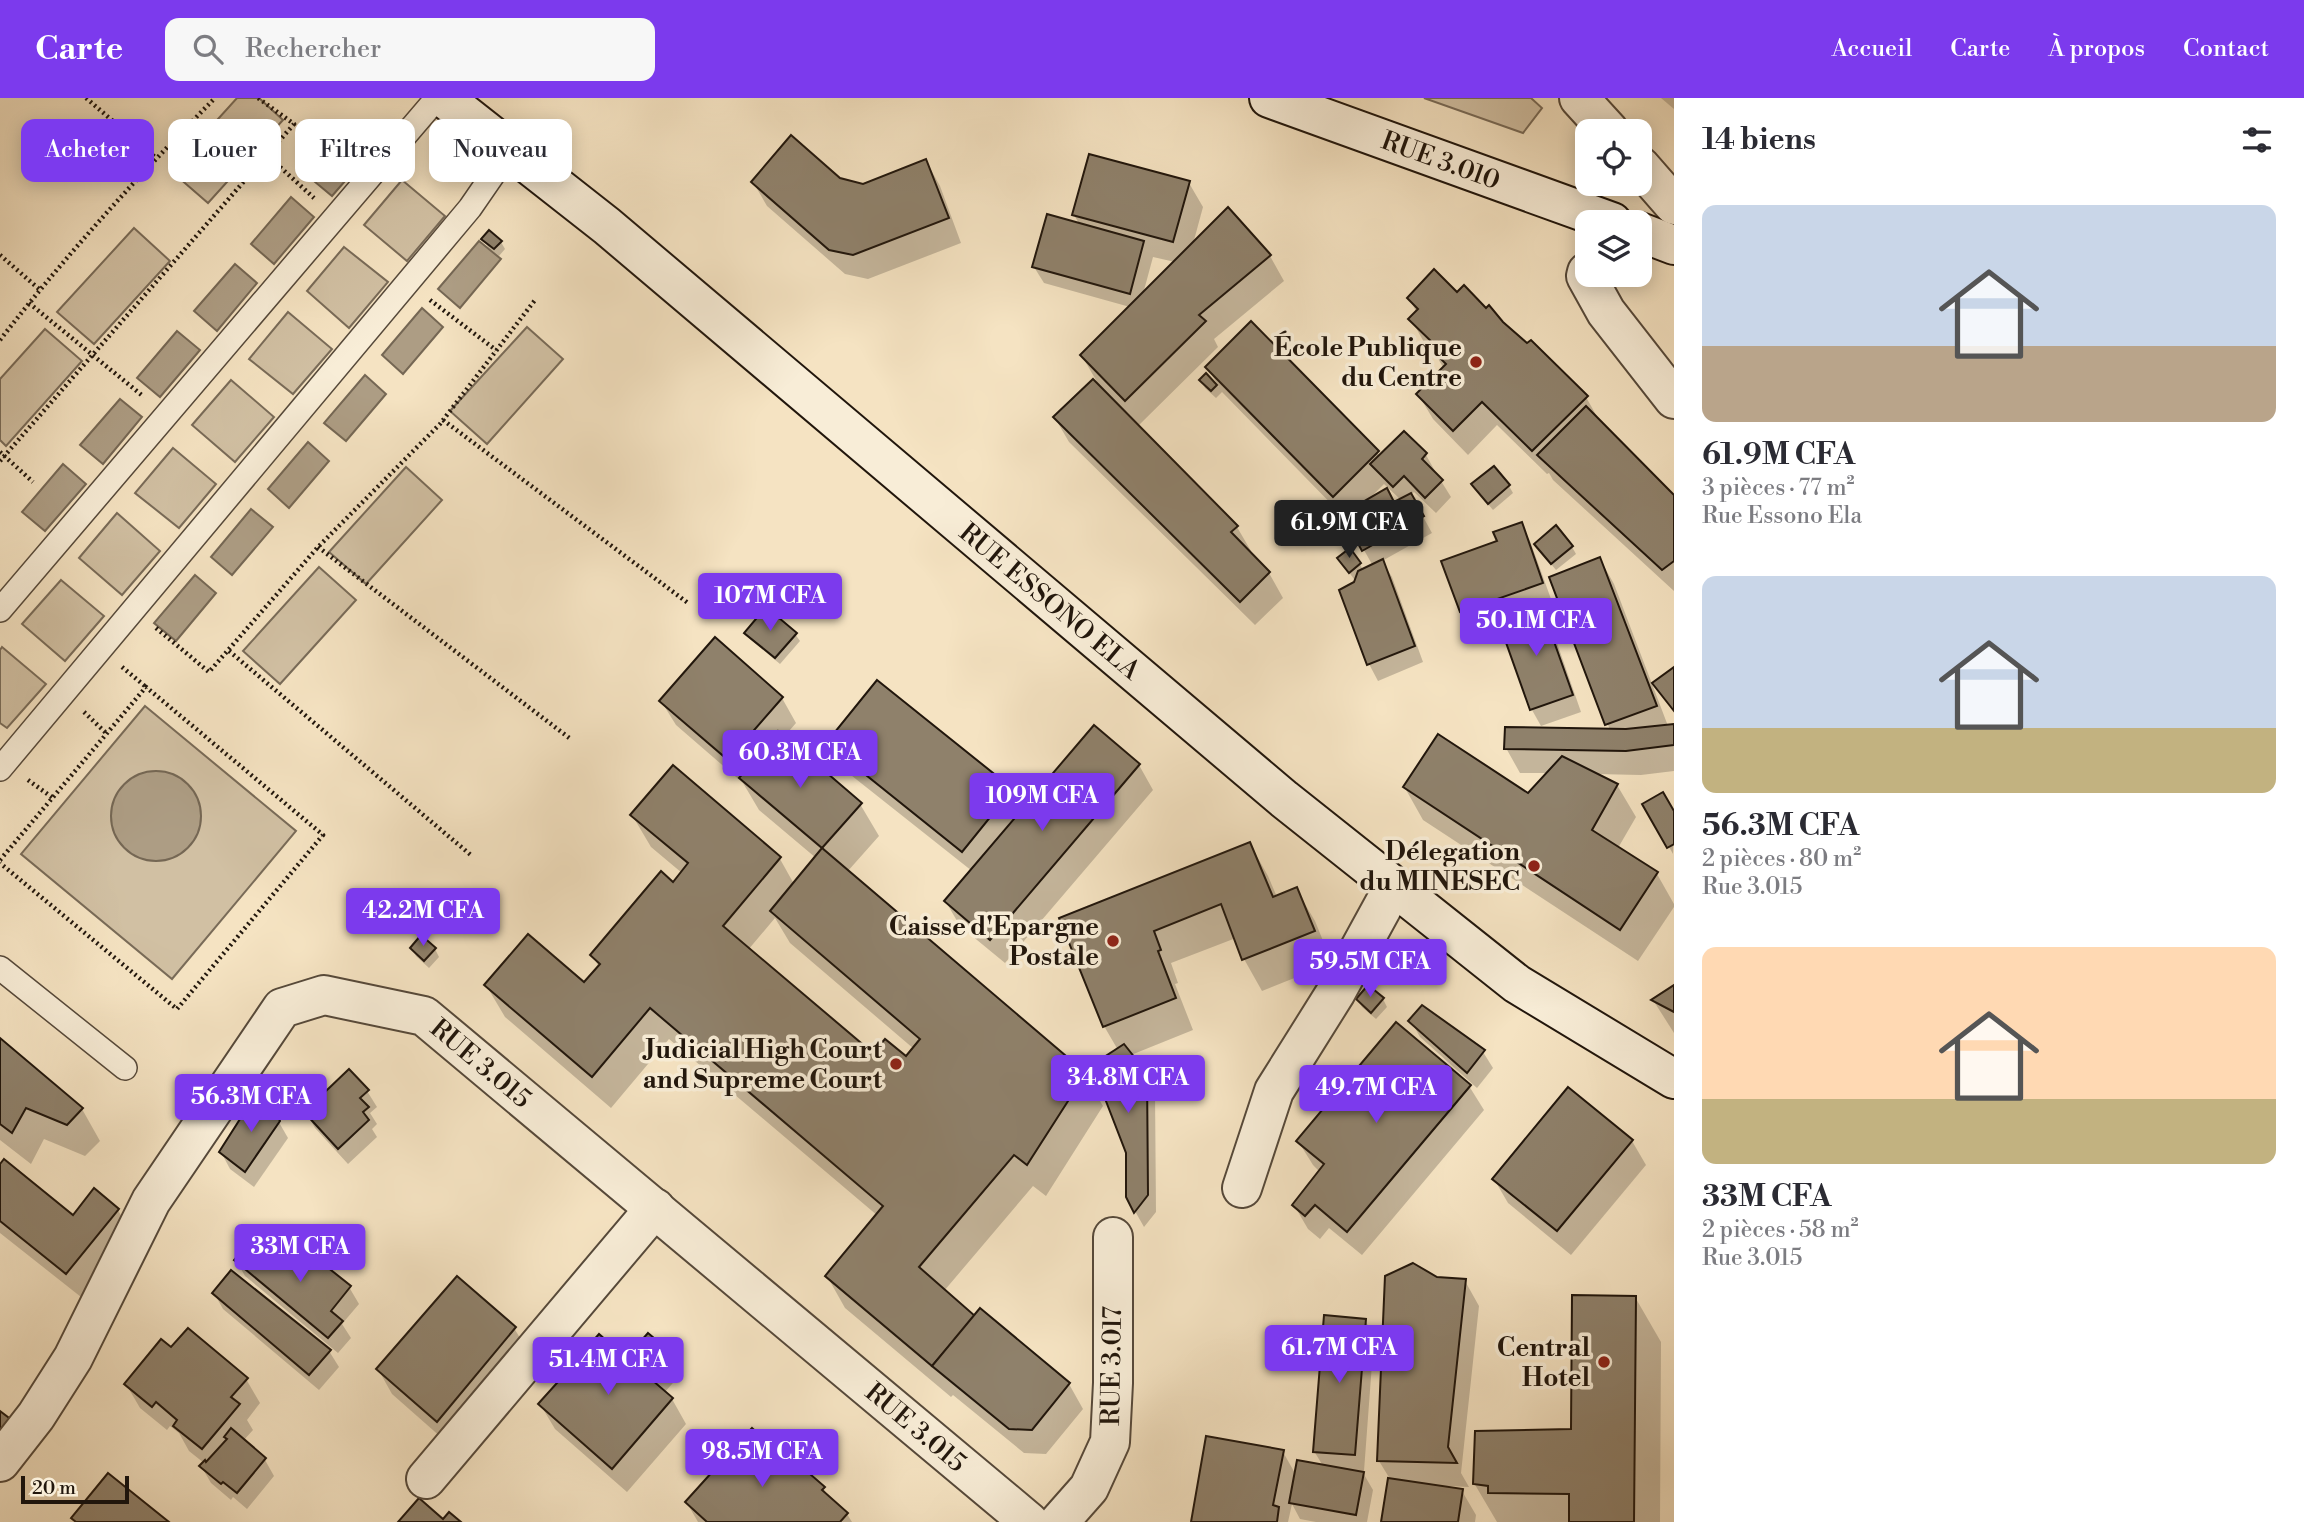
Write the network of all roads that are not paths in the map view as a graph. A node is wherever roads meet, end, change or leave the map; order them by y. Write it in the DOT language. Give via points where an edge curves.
graph roads {
  1 [pos="1269,98"];
  2 [pos="1579,98"];
  3 [pos="453,101"];
  4 [pos="474,119"];
  5 [pos="1598,119"];
  6 [pos="1652,180"];
  7 [pos="488,182"];
  8 [pos="551,182"];
  9 [pos="1674,205"];
  10 [pos="1575,210"];
  11 [pos="1652,237"];
  12 [pos="1674,245"];
  13 [pos="1592,287"];
  14 [pos="1674,399"];
  15 [pos="0,610"];
  16 [pos="0,769"];
  17 [pos="1394,886"];
  18 [pos="0,968"];
  19 [pos="125,1068"];
  20 [pos="1674,1079"];
  21 [pos="1242,1188"];
  22 [pos="655,1208"];
  23 [pos="1113,1237"];
  24 [pos="0,1462"];
  25 [pos="426,1479"];
  26 [pos="1029,1522"];
  27 [pos="1059,1522"];
  1 -- 10 [label="street, RUE 3.010"];
  2 -- 5 [label="street"];
  3 -- 4 [label="street, RUE ESSONO ELA"];
  3 -- 15 [label="lane" via="335,217"];
  6 -- 9 [label="street"];
  7 -- 16 [label="lane"];
  8 -- 17 [label="street, RUE ESSONO ELA" via="1284,799"];
  11 -- 12 [label="street"];
  13 -- 14 [label="street" via="1606,312"];
  17 -- 20 [label="street, RUE ESSONO ELA" via="1517,984"];
  17 -- 21 [label="street" via="1274,1091"];
  18 -- 19 [label="lane"];
  22 -- 24 [label="street, RUE 3.015" via="424,1016 324,995 282,1007 151,1201 73,1358"];
  22 -- 25 [label="street"];
  22 -- 26 [label="street, RUE 3.015"];
  23 -- 27 [label="street, RUE 3.017" via="1110,1442 1089,1488"];
}
